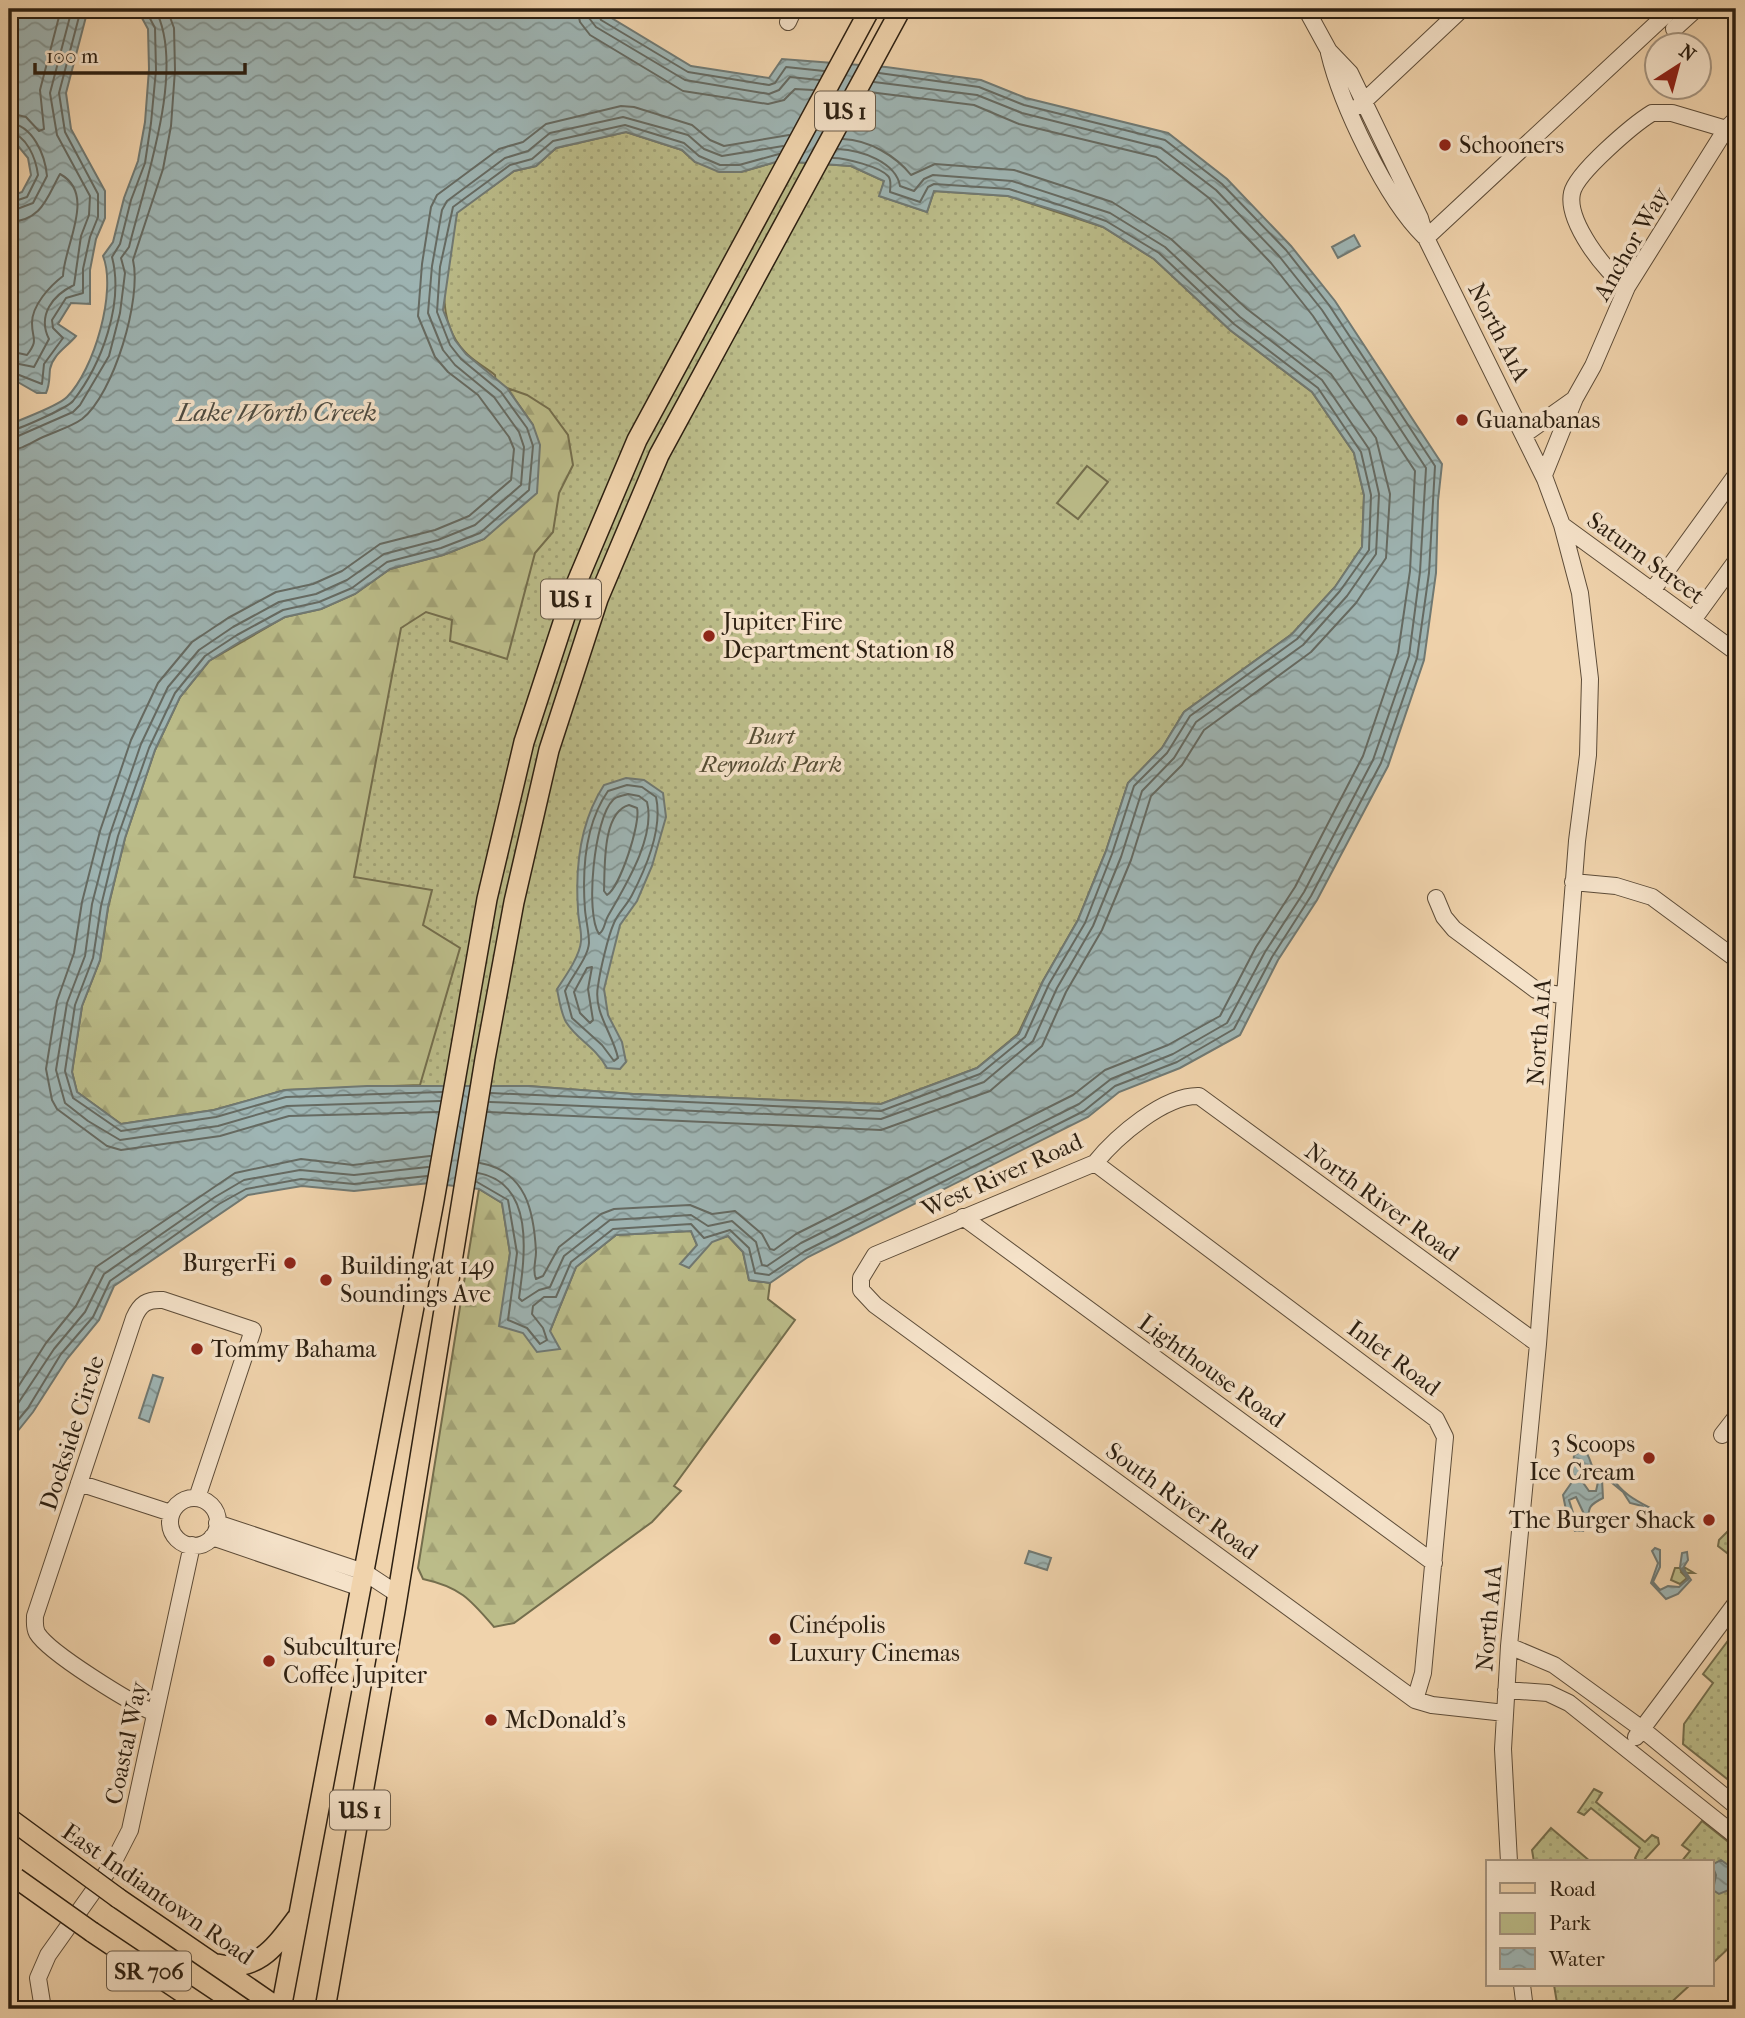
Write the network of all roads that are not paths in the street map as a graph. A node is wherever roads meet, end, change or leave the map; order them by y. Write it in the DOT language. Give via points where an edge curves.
graph roads {
  1 [pos="870,9"];
  2 [pos="901,9"];
  3 [pos="1306,9"];
  4 [pos="1462,9"];
  5 [pos="1672,9"];
  6 [pos="1696,9"];
  7 [pos="1674,29"];
  8 [pos="1329,51"];
  9 [pos="1364,101"];
  10 [pos="1349,114"];
  11 [pos="1731,124"];
  12 [pos="1426,238"];
  13 [pos="1627,288"];
  14 [pos="1575,398"];
  15 [pos="1525,434"];
  16 [pos="1544,475"];
  17 [pos="1736,475"];
  18 [pos="1562,525"];
  19 [pos="1736,561"];
  20 [pos="1652,591"];
  21 [pos="1693,620"];
  22 [pos="1736,652"];
  23 [pos="1573,882"];
  24 [pos="1436,898"];
  25 [pos="1736,959"];
  26 [pos="1564,996"];
  27 [pos="1199,1096"];
  28 [pos="1095,1163"];
  29 [pos="963,1217"];
  30 [pos="861,1278"];
  31 [pos="1538,1344"];
  32 [pos="1736,1417"];
  33 [pos="1722,1435"];
  34 [pos="79,1483"];
  35 [pos="197,1498"];
  36 [pos="171,1513"];
  37 [pos="215,1530"];
  38 [pos="192,1545"];
  39 [pos="1434,1563"];
  40 [pos="362,1580"];
  41 [pos="396,1593"];
  42 [pos="1736,1603"];
  43 [pos="1509,1646"];
  44 [pos="1506,1690"];
  45 [pos="1415,1700"];
  46 [pos="156,1713"];
  47 [pos="1505,1713"];
  48 [pos="1642,1730"];
  49 [pos="1628,1748"];
  50 [pos="1736,1806"];
  51 [pos="9,1818"];
  52 [pos="1736,1836"];
  53 [pos="1509,1860"];
  54 [pos="9,1872"];
  55 [pos="299,1916"];
  56 [pos="213,1963"];
  57 [pos="1522,1986"];
  58 [pos="43,2009"];
  59 [pos="207,2009"];
  60 [pos="281,2009"];
  61 [pos="325,2009"];
  62 [pos="1525,2009"];
  1 -- 40 [label="main road, US 1" via="637,440 548,662 503,822"];
  2 -- 41 [label="main road, US 1" via="659,455 572,672 530,827 485,1059"];
  3 -- 8 [label="street, North A1A"];
  4 -- 9 [label="street"];
  5 -- 12 [label="street"];
  6 -- 7 [label="street"];
  8 -- 9 [label="street, North A1A" via="1350,73"];
  8 -- 10 [label="street, North A1A"];
  9 -- 10 [label="street"];
  9 -- 12 [label="street, North A1A"];
  10 -- 12 [label="street, North A1A" via="1409,221"];
  11 -- 13 [label="street, Anchor Way"];
  11 -- 13 [label="street" via="1652,113 1575,184 1571,203 1599,262"];
  12 -- 15 [label="street, North A1A"];
  13 -- 14 [label="street, Anchor Way"];
  14 -- 15 [label="street, Anchor Way"];
  14 -- 16 [label="street, Anchor Way"];
  15 -- 16 [label="street, North A1A"];
  16 -- 18 [label="street, North A1A"];
  17 -- 20 [label="street"];
  18 -- 20 [label="street, Saturn Street"];
  18 -- 23 [label="street, North A1A" via="1580,593 1590,679 1588,755"];
  19 -- 21 [label="street"];
  20 -- 21 [label="street, Saturn Street"];
  21 -- 22 [label="street, Saturn Street"];
  23 -- 25 [label="street" via="1616,886 1652,897"];
  23 -- 26 [label="street, North A1A"];
  24 -- 26 [label="street" via="1454,929 1536,990"];
  26 -- 31 [label="street, North A1A"];
  27 -- 28 [label="street, West River Road" via="1185,1096 1115,1138"];
  27 -- 31 [label="street, North River Road"];
  28 -- 29 [label="street, West River Road"];
  28 -- 39 [label="street, Inlet Road" via="1436,1419 1445,1437"];
  29 -- 30 [label="street, West River Road" via="875,1255"];
  29 -- 39 [label="street, Lighthouse Road"];
  30 -- 45 [label="street, South River Road" via="861,1290 876,1305"];
  31 -- 43 [label="street, North A1A"];
  32 -- 33 [label="street"];
  34 -- 35 [label="street, Dockside Circle" via="134,1318 142,1304 163,1300 253,1330"];
  34 -- 36 [label="street"];
  34 -- 46 [label="street, Dockside Circle" via="34,1626 45,1641 124,1699"];
  35 -- 36 [label="street" via="180,1502"];
  35 -- 37 [label="street" via="214,1509"];
  36 -- 38 [label="street" via="175,1536"];
  37 -- 38 [label="street"];
  37 -- 40 [label="street"];
  38 -- 46 [label="street, Coastal Way"];
  39 -- 45 [label="street, Inlet Road" via="1423,1673"];
  40 -- 41 [label="street"];
  40 -- 55 [label="main road, US 1"];
  41 -- 61 [label="main road, US 1"];
  42 -- 48 [label="street"];
  43 -- 44 [label="street, North A1A"];
  43 -- 48 [label="street" via="1554,1665"];
  44 -- 47 [label="street, North A1A"];
  44 -- 49 [label="street" via="1548,1693 1569,1703"];
  45 -- 47 [label="street, South River Road"];
  46 -- 58 [label="street, Coastal Way" via="130,1830 113,1866 48,1955 38,1978"];
  47 -- 53 [label="street, North A1A"];
  48 -- 49 [label="street"];
  48 -- 50 [label="street"];
  49 -- 52 [label="street"];
  51 -- 56 [label="main road, East Indiantown Road / SR 706, bridge"];
  54 -- 59 [label="main road, SR 706, bridge"];
  55 -- 56 [label="main road" via="258,1962 230,1967"];
  55 -- 60 [label="main road, US 1"];
  56 -- 60 [label="main road, East Indiantown Road / SR 706"];
  57 -- 62 [label="street"];
}
